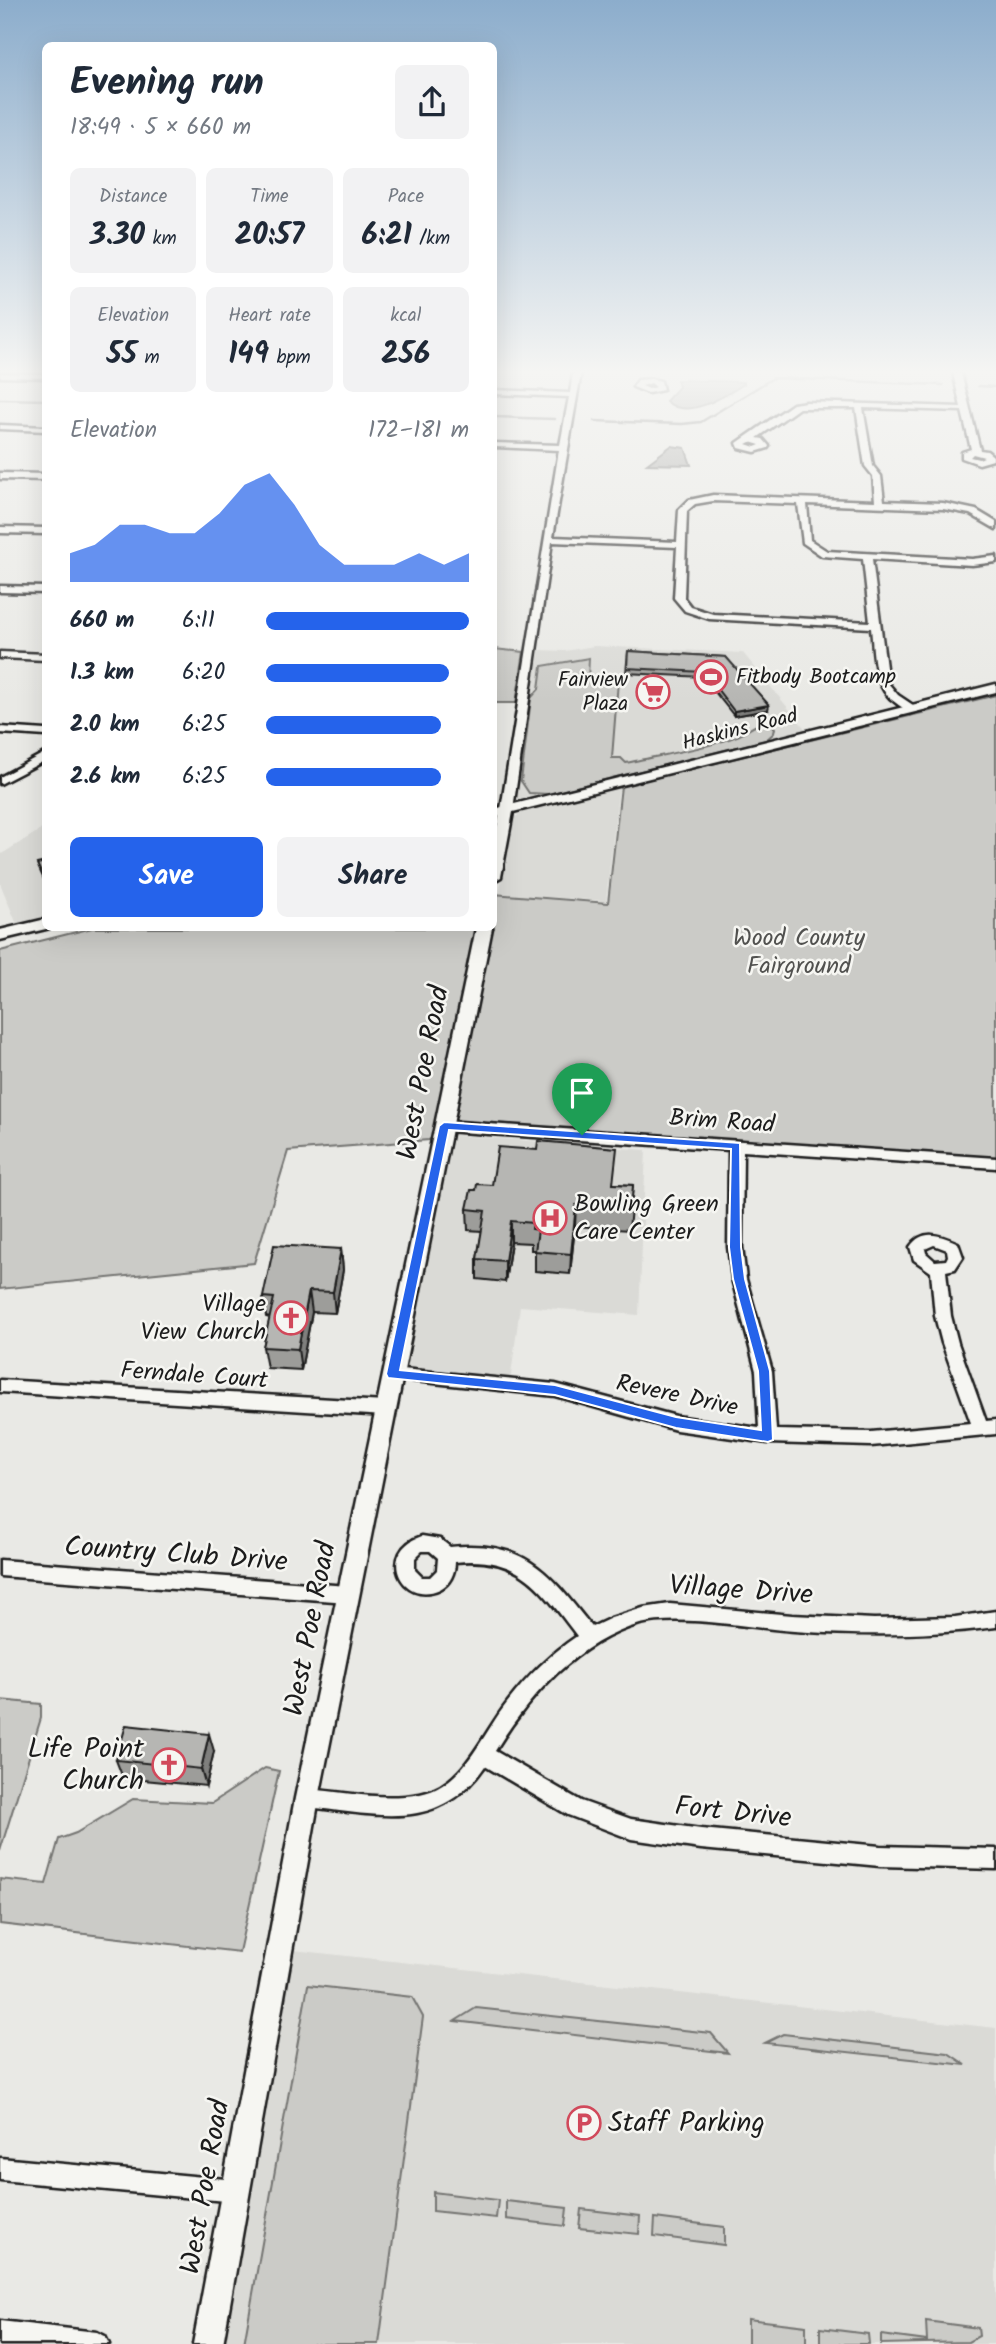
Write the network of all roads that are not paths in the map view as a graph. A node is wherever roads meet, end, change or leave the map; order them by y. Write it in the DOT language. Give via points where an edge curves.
graph roads {
  1 [pos="558,482"];
  2 [pos="878,482"];
  3 [pos="802,501"];
  4 [pos="880,504"];
  5 [pos="996,526"];
  6 [pos="0,530"];
  7 [pos="42,531"];
  8 [pos="548,539"];
  9 [pos="681,545"];
  10 [pos="867,558"];
  11 [pos="996,559"];
  12 [pos="0,589"];
  13 [pos="42,590"];
  14 [pos="876,625"];
  15 [pos="0,655"];
  16 [pos="42,657"];
  17 [pos="996,688"];
  18 [pos="912,709"];
  19 [pos="0,730"];
  20 [pos="42,733"];
  21 [pos="42,757"];
  22 [pos="0,781"];
  23 [pos="500,811"];
  24 [pos="497,844"];
  25 [pos="42,925"];
  26 [pos="483,931"];
  27 [pos="0,935"];
  28 [pos="444,1126"];
  29 [pos="736,1146"];
  30 [pos="996,1163"];
  31 [pos="938,1268"];
  32 [pos="392,1374"];
  33 [pos="0,1387"];
  34 [pos="385,1409"];
  35 [pos="989,1428"];
  36 [pos="768,1436"];
  37 [pos="447,1555"];
  38 [pos="0,1568"];
  39 [pos="348,1594"];
  40 [pos="996,1619"];
  41 [pos="589,1637"];
  42 [pos="482,1754"];
  43 [pos="307,1798"];
  44 [pos="996,1859"];
  45 [pos="0,2169"];
  46 [pos="236,2192"];
  47 [pos="0,2333"];
  48 [pos="97,2344"];
  49 [pos="208,2344"];
  1 -- 8 [label="street"];
  2 -- 4 [label="street"];
  3 -- 4 [label="street"];
  3 -- 9 [label="street" via="696,501 683,510"];
  3 -- 10 [label="street" via="804,538 811,547 831,555"];
  4 -- 5 [label="street" via="959,508"];
  6 -- 7 [label="street"];
  8 -- 9 [label="street"];
  8 -- 23 [label="street"];
  9 -- 14 [label="street" via="679,598 693,612 731,619"];
  10 -- 11 [label="street"];
  10 -- 14 [label="street"];
  12 -- 13 [label="street"];
  14 -- 18 [label="street" via="883,683"];
  15 -- 16 [label="street"];
  17 -- 18 [label="main road, Haskins Road"];
  18 -- 23 [label="main road, Haskins Road"];
  19 -- 20 [label="street"];
  21 -- 22 [label="street"];
  23 -- 24 [label="main road"];
  25 -- 27 [label="main road"];
  26 -- 28 [label="main road, West Poe Road"];
  28 -- 29 [label="street, Brim Road"];
  28 -- 32 [label="main road, West Poe Road"];
  29 -- 30 [label="street, Brim Road"];
  29 -- 36 [label="street" via="735,1247 764,1371"];
  31 -- 35 [label="street" via="950,1343"];
  32 -- 34 [label="main road, West Poe Road"];
  32 -- 36 [label="street, Revere Drive" via="555,1390 676,1423"];
  33 -- 34 [label="street, Ferndale Court"];
  34 -- 39 [label="main road, West Poe Road"];
  35 -- 36 [label="street, Revere Drive" via="871,1439"];
  37 -- 41 [label="street" via="503,1556 528,1566"];
  38 -- 39 [label="street, Country Club Drive"];
  39 -- 43 [label="main road, West Poe Road"];
  40 -- 41 [label="street, Village Drive" via="886,1629 670,1612 640,1616"];
  41 -- 42 [label="street, Village Drive" via="536,1682"];
  42 -- 43 [label="street, Village Drive" via="449,1793 420,1804"];
  42 -- 44 [label="street, Fort Drive" via="575,1808 631,1829 880,1856"];
  43 -- 46 [label="main road, West Poe Road"];
  45 -- 46 [label="street"];
  46 -- 49 [label="main road, West Poe Road"];
  47 -- 48 [label="street"];
}
